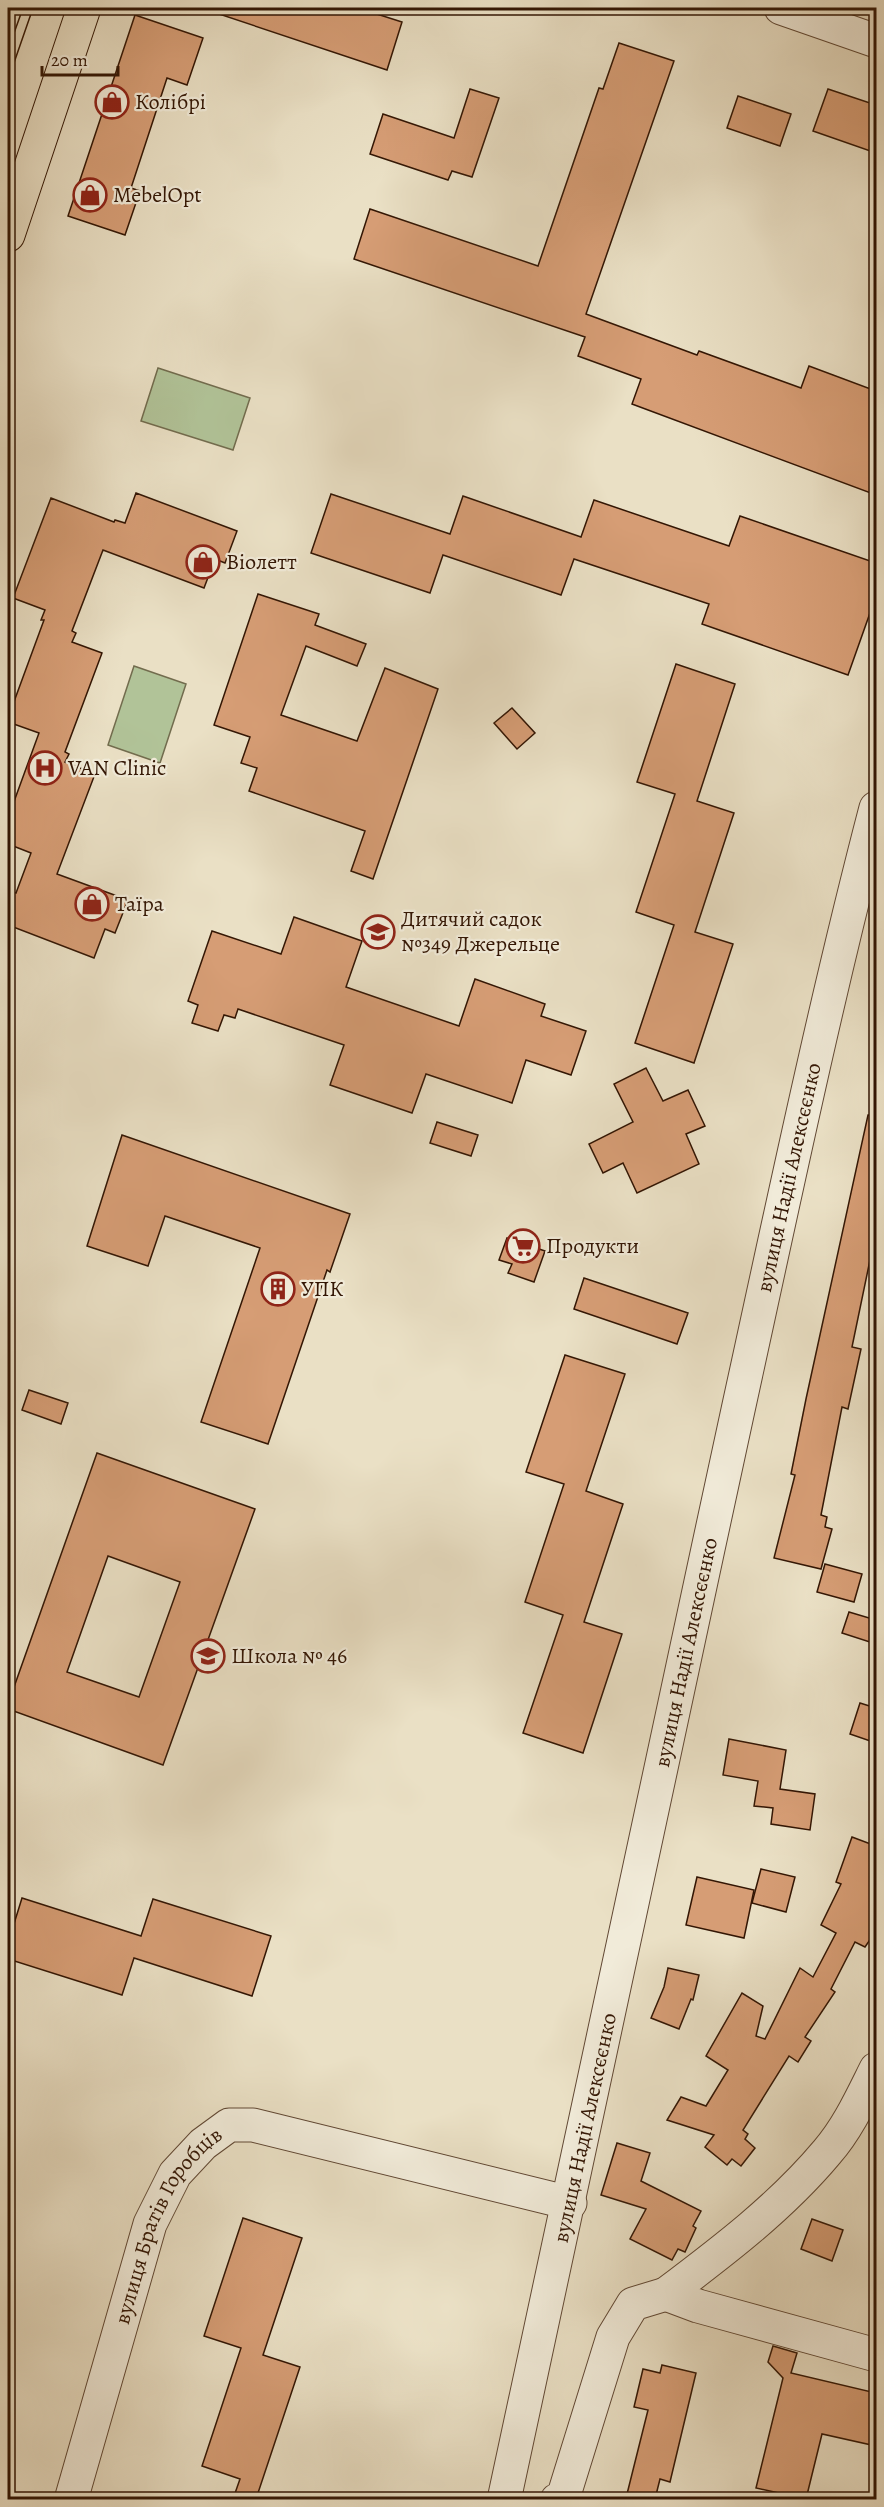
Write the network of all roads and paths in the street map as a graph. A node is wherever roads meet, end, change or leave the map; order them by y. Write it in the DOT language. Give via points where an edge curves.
graph roads {
  1 [pos="84,8"];
  2 [pos="781,8"];
  3 [pos="876,40"];
  4 [pos="8,235"];
  5 [pos="876,808"];
  6 [pos="865,901"];
  7 [pos="876,2069"];
  8 [pos="570,2203"];
  9 [pos="666,2294"];
  10 [pos="876,2355"];
  11 [pos="71,2499"];
  12 [pos="504,2499"];
  13 [pos="557,2499"];
  1 -- 4 [label="main road"];
  2 -- 3 [label="street"];
  5 -- 6 [label="street, вулиця Надії Алексєєнко"];
  6 -- 8 [label="street, вулиця Надії Алексєєнко" via="765,1286"];
  7 -- 9 [label="street" via="833,2145 748,2232"];
  8 -- 11 [label="street, вулиця Братів Горобців" via="253,2125 229,2125 203,2144 175,2174 150,2224"];
  8 -- 12 [label="street, вулиця Надії Алексєєнко"];
  9 -- 10 [label="street"];
  9 -- 13 [label="street" via="633,2304 613,2337 567,2488 563,2498"];
}
